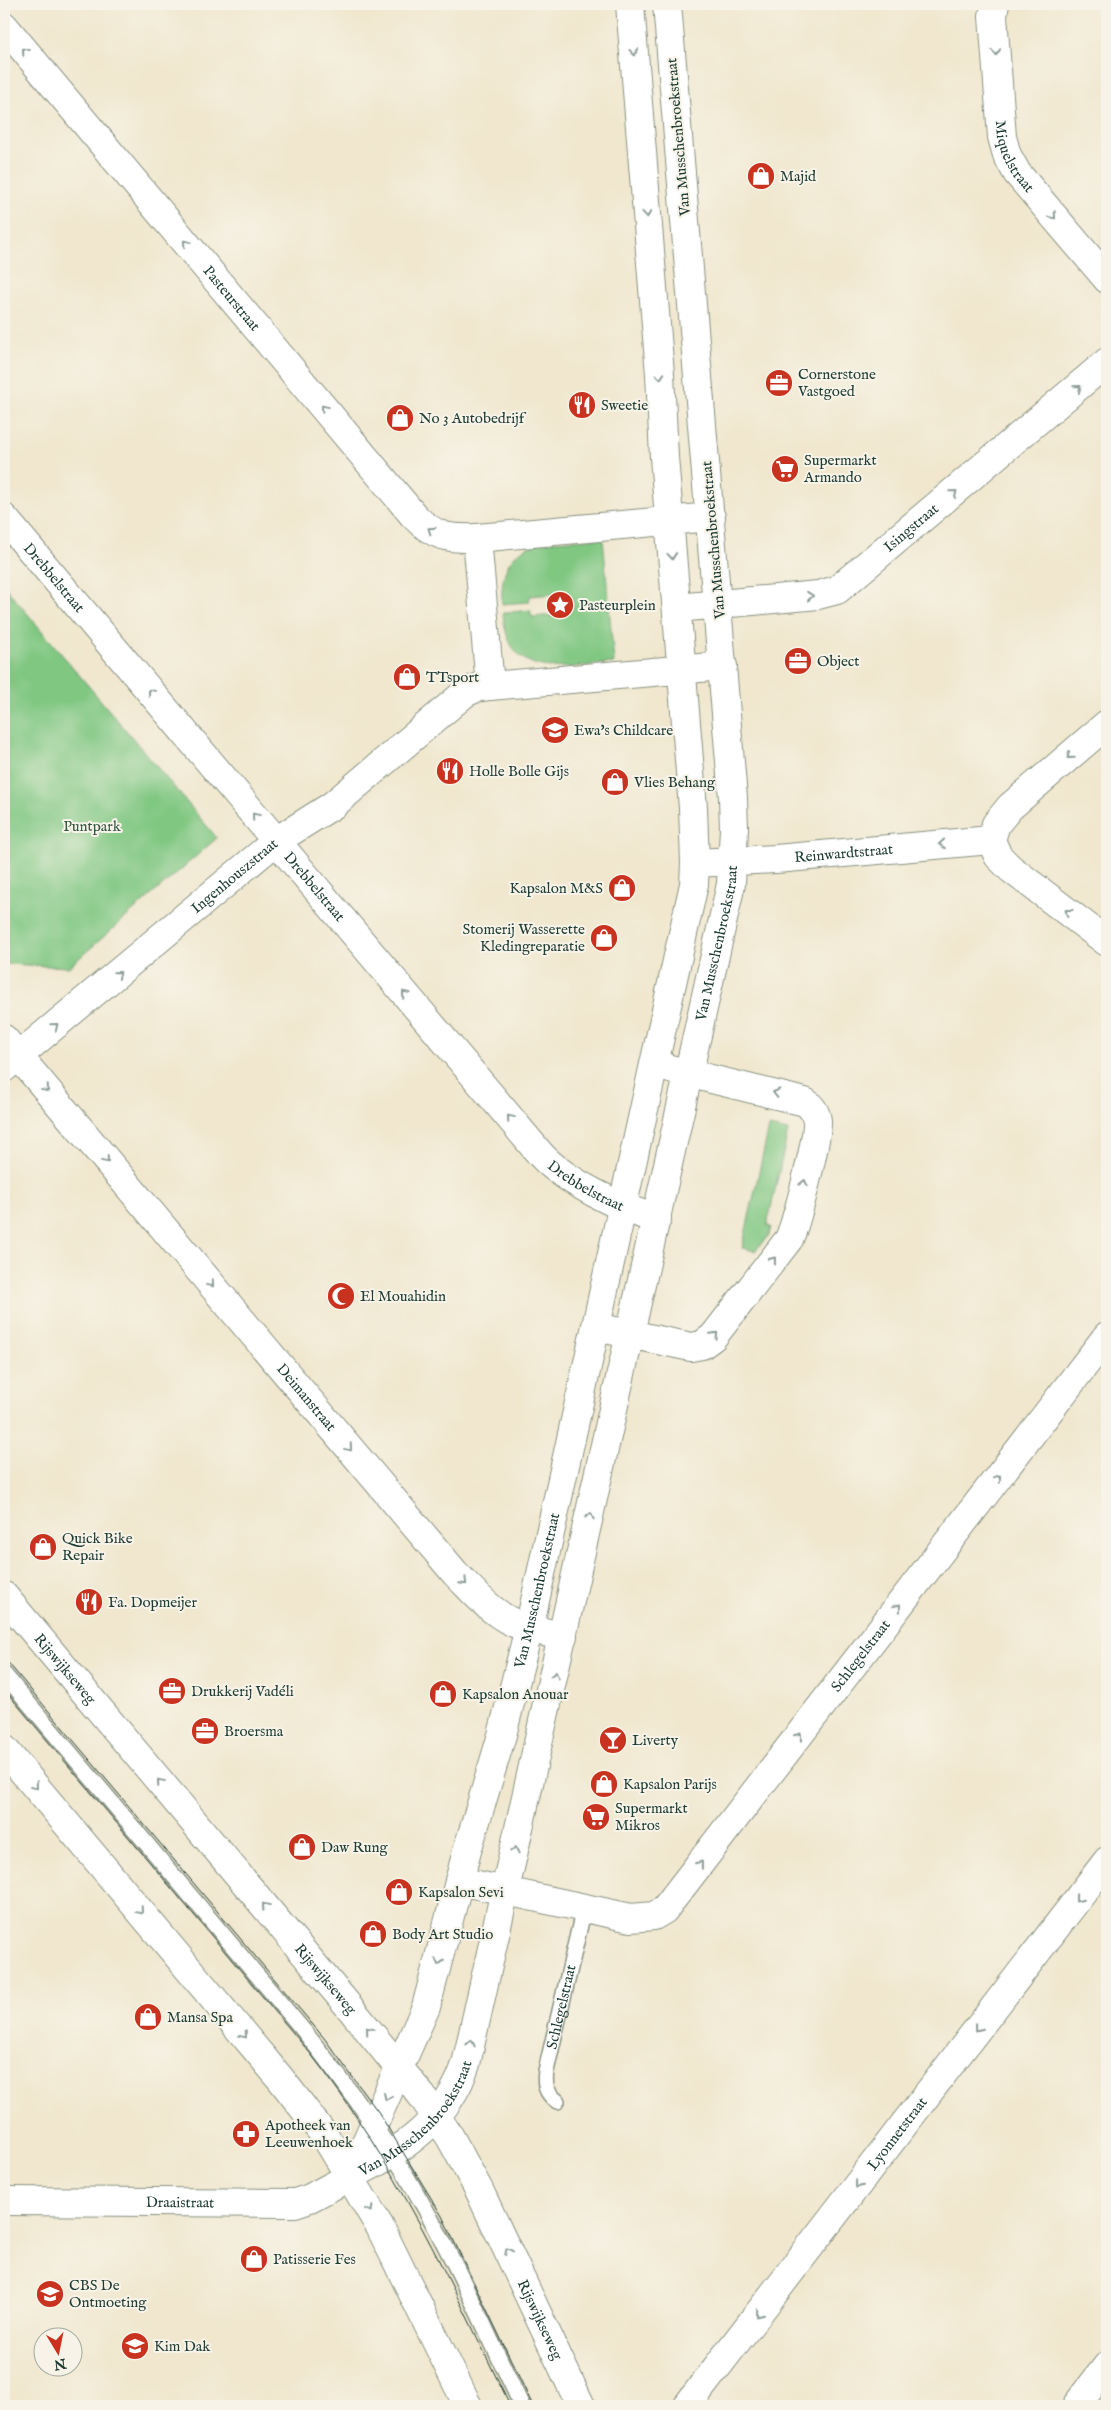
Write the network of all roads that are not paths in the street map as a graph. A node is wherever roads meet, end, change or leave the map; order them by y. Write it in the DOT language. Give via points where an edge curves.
graph roads {
  1 [pos="630,4"];
  2 [pos="667,4"];
  3 [pos="995,4"];
  4 [pos="4,26"];
  5 [pos="1107,280"];
  6 [pos="1107,362"];
  7 [pos="710,517"];
  8 [pos="4,518"];
  9 [pos="669,521"];
  10 [pos="477,538"];
  11 [pos="718,604"];
  12 [pos="677,608"];
  13 [pos="723,666"];
  14 [pos="682,669"];
  15 [pos="490,686"];
  16 [pos="1107,724"];
  17 [pos="991,840"];
  18 [pos="276,841"];
  19 [pos="733,861"];
  20 [pos="695,863"];
  21 [pos="1107,942"];
  22 [pos="9,1054"];
  23 [pos="654,1065"];
  24 [pos="689,1073"];
  25 [pos="623,1206"];
  26 [pos="657,1219"];
  27 [pos="596,1327"];
  28 [pos="631,1335"];
  29 [pos="1107,1336"];
  30 [pos="4,1596"];
  31 [pos="529,1628"];
  32 [pos="563,1636"];
  33 [pos="4,1674"];
  34 [pos="4,1749"];
  35 [pos="1107,1861"];
  36 [pos="459,1881"];
  37 [pos="506,1891"];
  38 [pos="584,1908"];
  39 [pos="400,2068"];
  40 [pos="557,2101"];
  41 [pos="437,2118"];
  42 [pos="374,2125"];
  43 [pos="393,2153"];
  44 [pos="351,2176"];
  45 [pos="4,2200"];
  46 [pos="1107,2366"];
  47 [pos="468,2406"];
  48 [pos="522,2406"];
  49 [pos="581,2406"];
  50 [pos="687,2406"];
  51 [pos="1076,2406"];
  1 -- 9 [label="street, Van Musschenbroekstraat, one-way"];
  2 -- 7 [label="street, Van Musschenbroekstraat"];
  3 -- 5 [label="street, Miquelstraat, one-way" via="993,16 1002,137 1007,156 1022,180"];
  10 -- 4 [label="street, Pasteurstraat, one-way" via="444,537 431,531 414,516"];
  11 -- 6 [label="street, Isingstraat, one-way" via="818,596 836,590"];
  7 -- 9 [label="street"];
  7 -- 11 [label="street, Van Musschenbroekstraat"];
  18 -- 8 [label="street, Drebbelstraat, one-way"];
  9 -- 10 [label="street"];
  9 -- 12 [label="street, Van Musschenbroekstraat, one-way"];
  10 -- 15 [label="street"];
  11 -- 12 [label="street, Isingstraat"];
  11 -- 13 [label="street, Van Musschenbroekstraat"];
  12 -- 14 [label="street, Van Musschenbroekstraat"];
  13 -- 14 [label="street"];
  13 -- 19 [label="street, Van Musschenbroekstraat" via="733,798"];
  14 -- 15 [label="street"];
  14 -- 20 [label="street, Van Musschenbroekstraat"];
  15 -- 18 [label="street, Ingenhouszstraat" via="466,693 333,805"];
  16 -- 17 [label="street, one-way" via="1010,807 996,824"];
  17 -- 19 [label="street, Reinwardtstraat, one-way"];
  21 -- 17 [label="street, one-way" via="1011,869 998,856"];
  22 -- 18 [label="street, Ingenhouszstraat, one-way" via="80,1004"];
  25 -- 18 [label="street, Drebbelstraat, one-way" via="564,1175 546,1160"];
  19 -- 20 [label="street, Reinwardtstraat"];
  19 -- 24 [label="street, Van Musschenbroekstraat" via="726,908"];
  20 -- 23 [label="street, Van Musschenbroekstraat" via="692,898"];
  22 -- 31 [label="street, Deimanstraat, one-way" via="74,1123 455,1573 499,1614"];
  23 -- 24 [label="street"];
  23 -- 25 [label="street, Van Musschenbroekstraat"];
  24 -- 26 [label="street, Van Musschenbroekstraat"];
  28 -- 24 [label="street, one-way" via="691,1347 706,1343 716,1334 789,1239 816,1132 816,1115 804,1102"];
  25 -- 26 [label="street, Drebbelstraat"];
  25 -- 27 [label="street, Van Musschenbroekstraat"];
  26 -- 28 [label="street, Van Musschenbroekstraat"];
  27 -- 28 [label="street"];
  27 -- 31 [label="street, Van Musschenbroekstraat"];
  32 -- 28 [label="street, Van Musschenbroekstraat, one-way"];
  38 -- 29 [label="street, Schlegelstraat, one-way" via="637,1919 654,1916 670,1903"];
  39 -- 30 [label="street, Rijswijkseweg, one-way"];
  31 -- 32 [label="street, Deimanstraat"];
  31 -- 36 [label="street, Van Musschenbroekstraat" via="494,1765"];
  37 -- 32 [label="street, Van Musschenbroekstraat, one-way"];
  33 -- 42 [label="lane" via="304,2031"];
  34 -- 44 [label="street, one-way" via="280,2078"];
  35 -- 50 [label="street, Lyonnetstraat, one-way"];
  36 -- 37 [label="street, Schlegelstraat"];
  36 -- 39 [label="street, Van Musschenbroekstraat, one-way" via="423,2018"];
  37 -- 38 [label="street, Schlegelstraat"];
  41 -- 37 [label="street, Van Musschenbroekstraat, one-way" via="454,2094 466,2064"];
  38 -- 40 [label="lane, Schlegelstraat" via="546,2071 546,2088"];
  39 -- 41 [label="street, Rijswijkseweg"];
  39 -- 42 [label="street, Van Musschenbroekstraat, one-way"];
  41 -- 43 [label="street, Van Musschenbroekstraat"];
  49 -- 41 [label="street, Rijswijkseweg, one-way" via="479,2190"];
  42 -- 43 [label="lane"];
  42 -- 44 [label="street, Van Musschenbroekstraat"];
  43 -- 44 [label="street, Van Musschenbroekstraat"];
  43 -- 48 [label="lane" via="428,2213"];
  44 -- 45 [label="street, Draaistraat" via="310,2198 295,2202"];
  44 -- 47 [label="street, one-way" via="380,2227"];
  46 -- 51 [label="street"];
}
